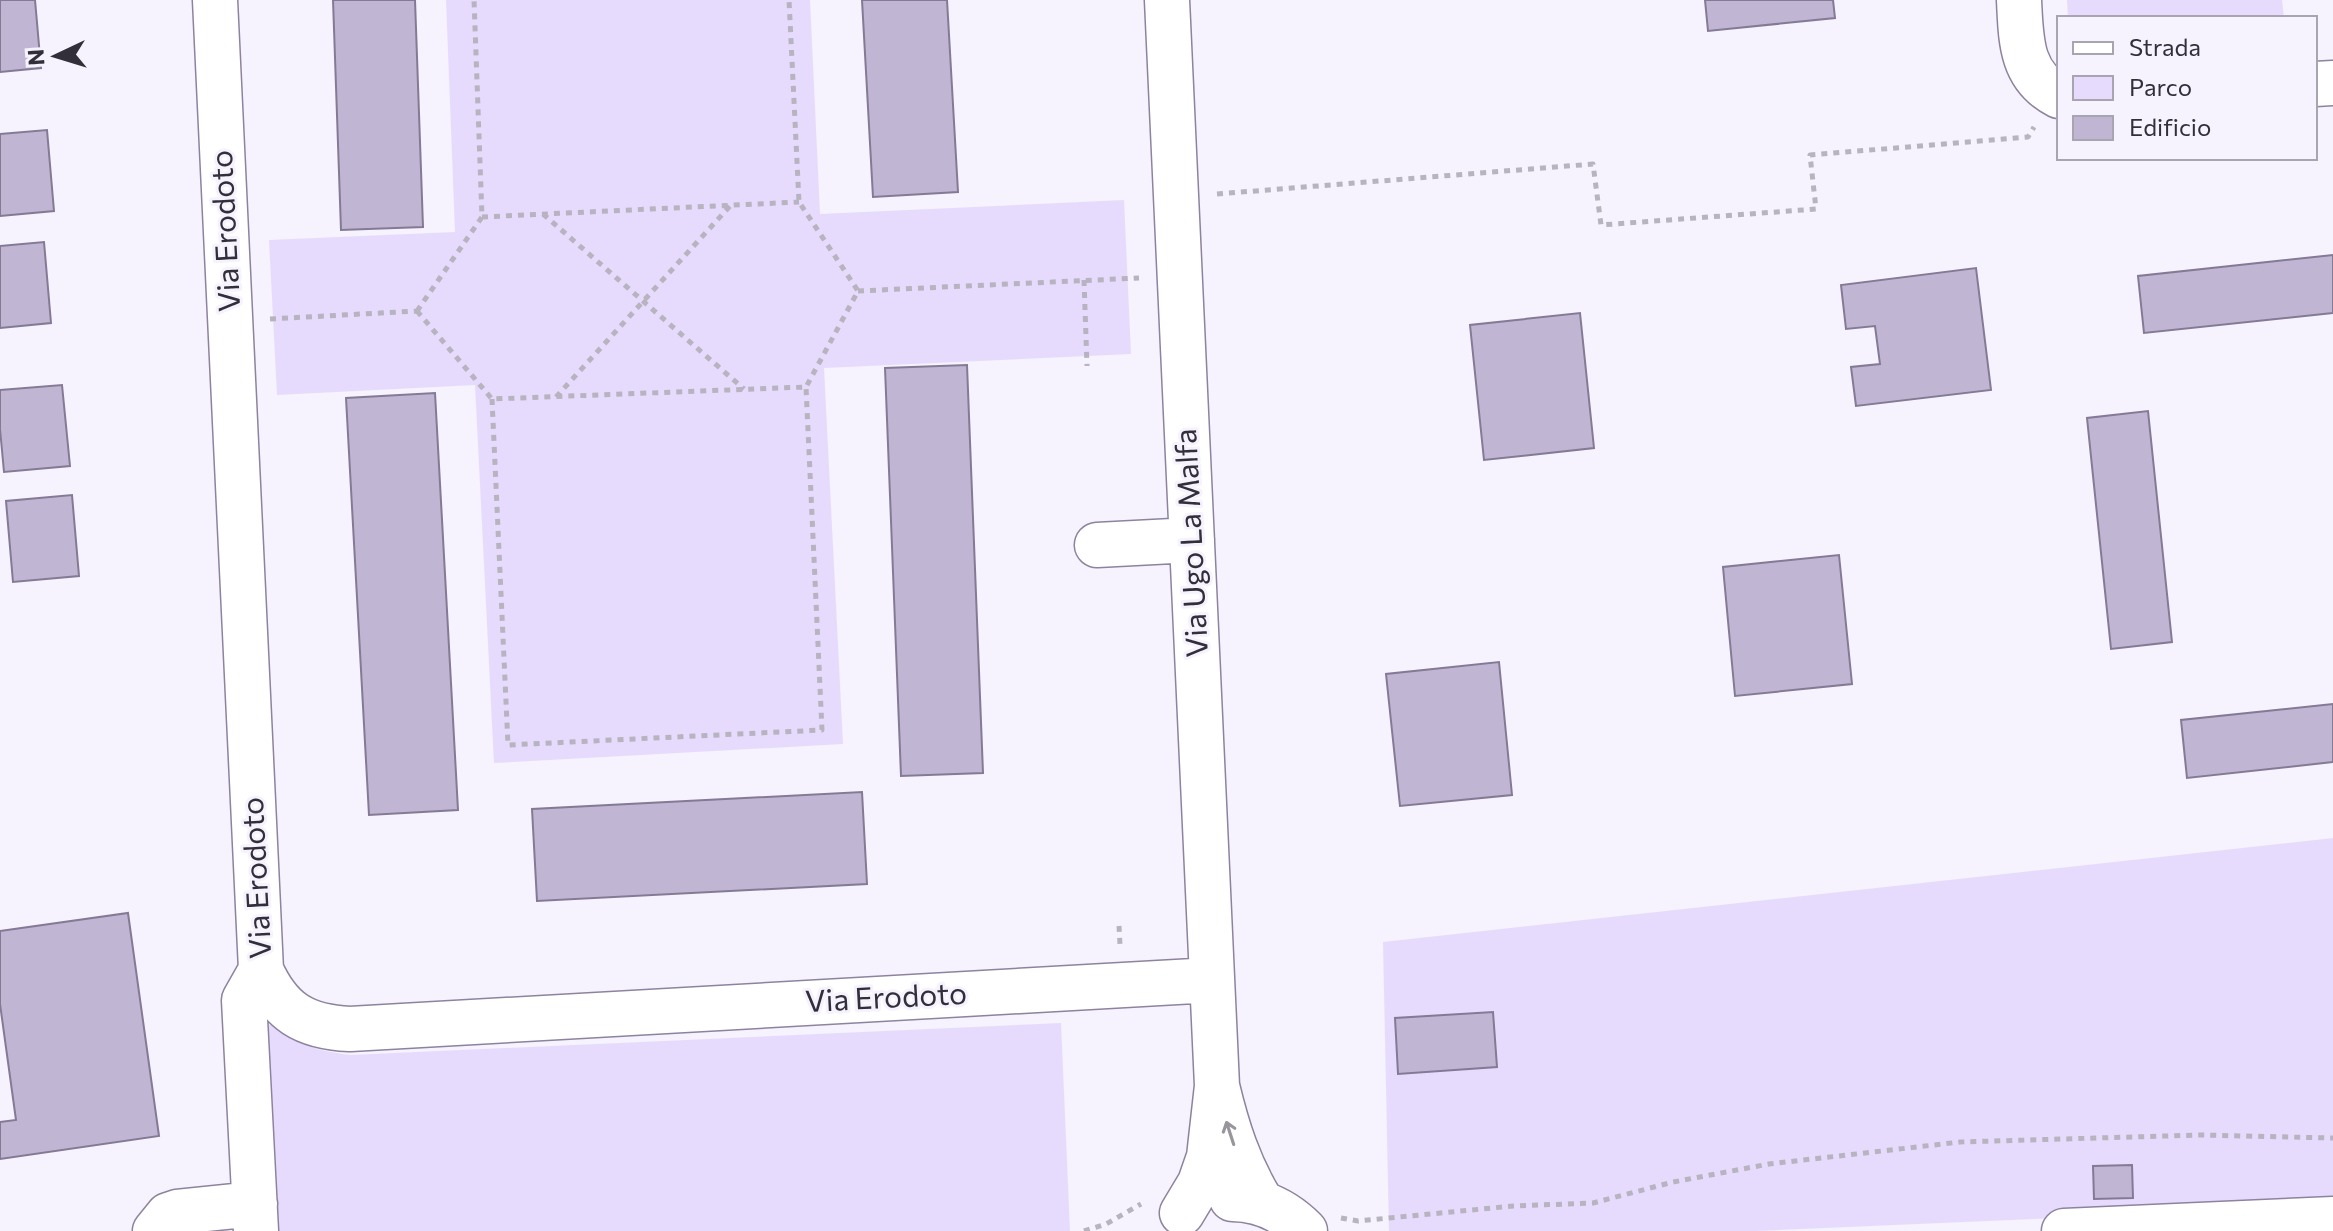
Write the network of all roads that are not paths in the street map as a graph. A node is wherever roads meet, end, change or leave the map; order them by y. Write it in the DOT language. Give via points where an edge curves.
graph roads {
  1 [pos="215,0"];
  2 [pos="1167,0"];
  3 [pos="2019,5"];
  4 [pos="2057,95"];
  5 [pos="1192,540"];
  6 [pos="1097,545"];
  7 [pos="261,970"];
  8 [pos="1212,980"];
  9 [pos="1217,1086"];
  10 [pos="1262,1203"];
  11 [pos="1163,1215"];
  12 [pos="255,1218"];
  13 [pos="2333,1219"];
  14 [pos="1318,1224"];
  15 [pos="155,1231"];
  16 [pos="2064,1231"];
  1 -- 7 [label="street, Via Erodoto"];
  2 -- 5 [label="street, Via Ugo La Malfa"];
  3 -- 4 [label="street" via="2020,40 2031,73"];
  5 -- 6 [label="street"];
  5 -- 8 [label="street, Via Ugo La Malfa"];
  7 -- 8 [label="street, Via Erodoto" via="290,1012 330,1028 350,1029"];
  7 -- 12 [label="street" via="244,1000"];
  8 -- 9 [label="street, Via Ugo La Malfa"];
  10 -- 9 [label="street, Via Ugo La Malfa, one-way" via="1236,1152"];
  9 -- 11 [label="street, Via Ugo La Malfa" via="1209,1157 1200,1183"];
  10 -- 11 [label="street" via="1222,1199"];
  10 -- 14 [label="street"];
  12 -- 15 [label="street" via="177,1212"];
  13 -- 16 [label="street"];
}
